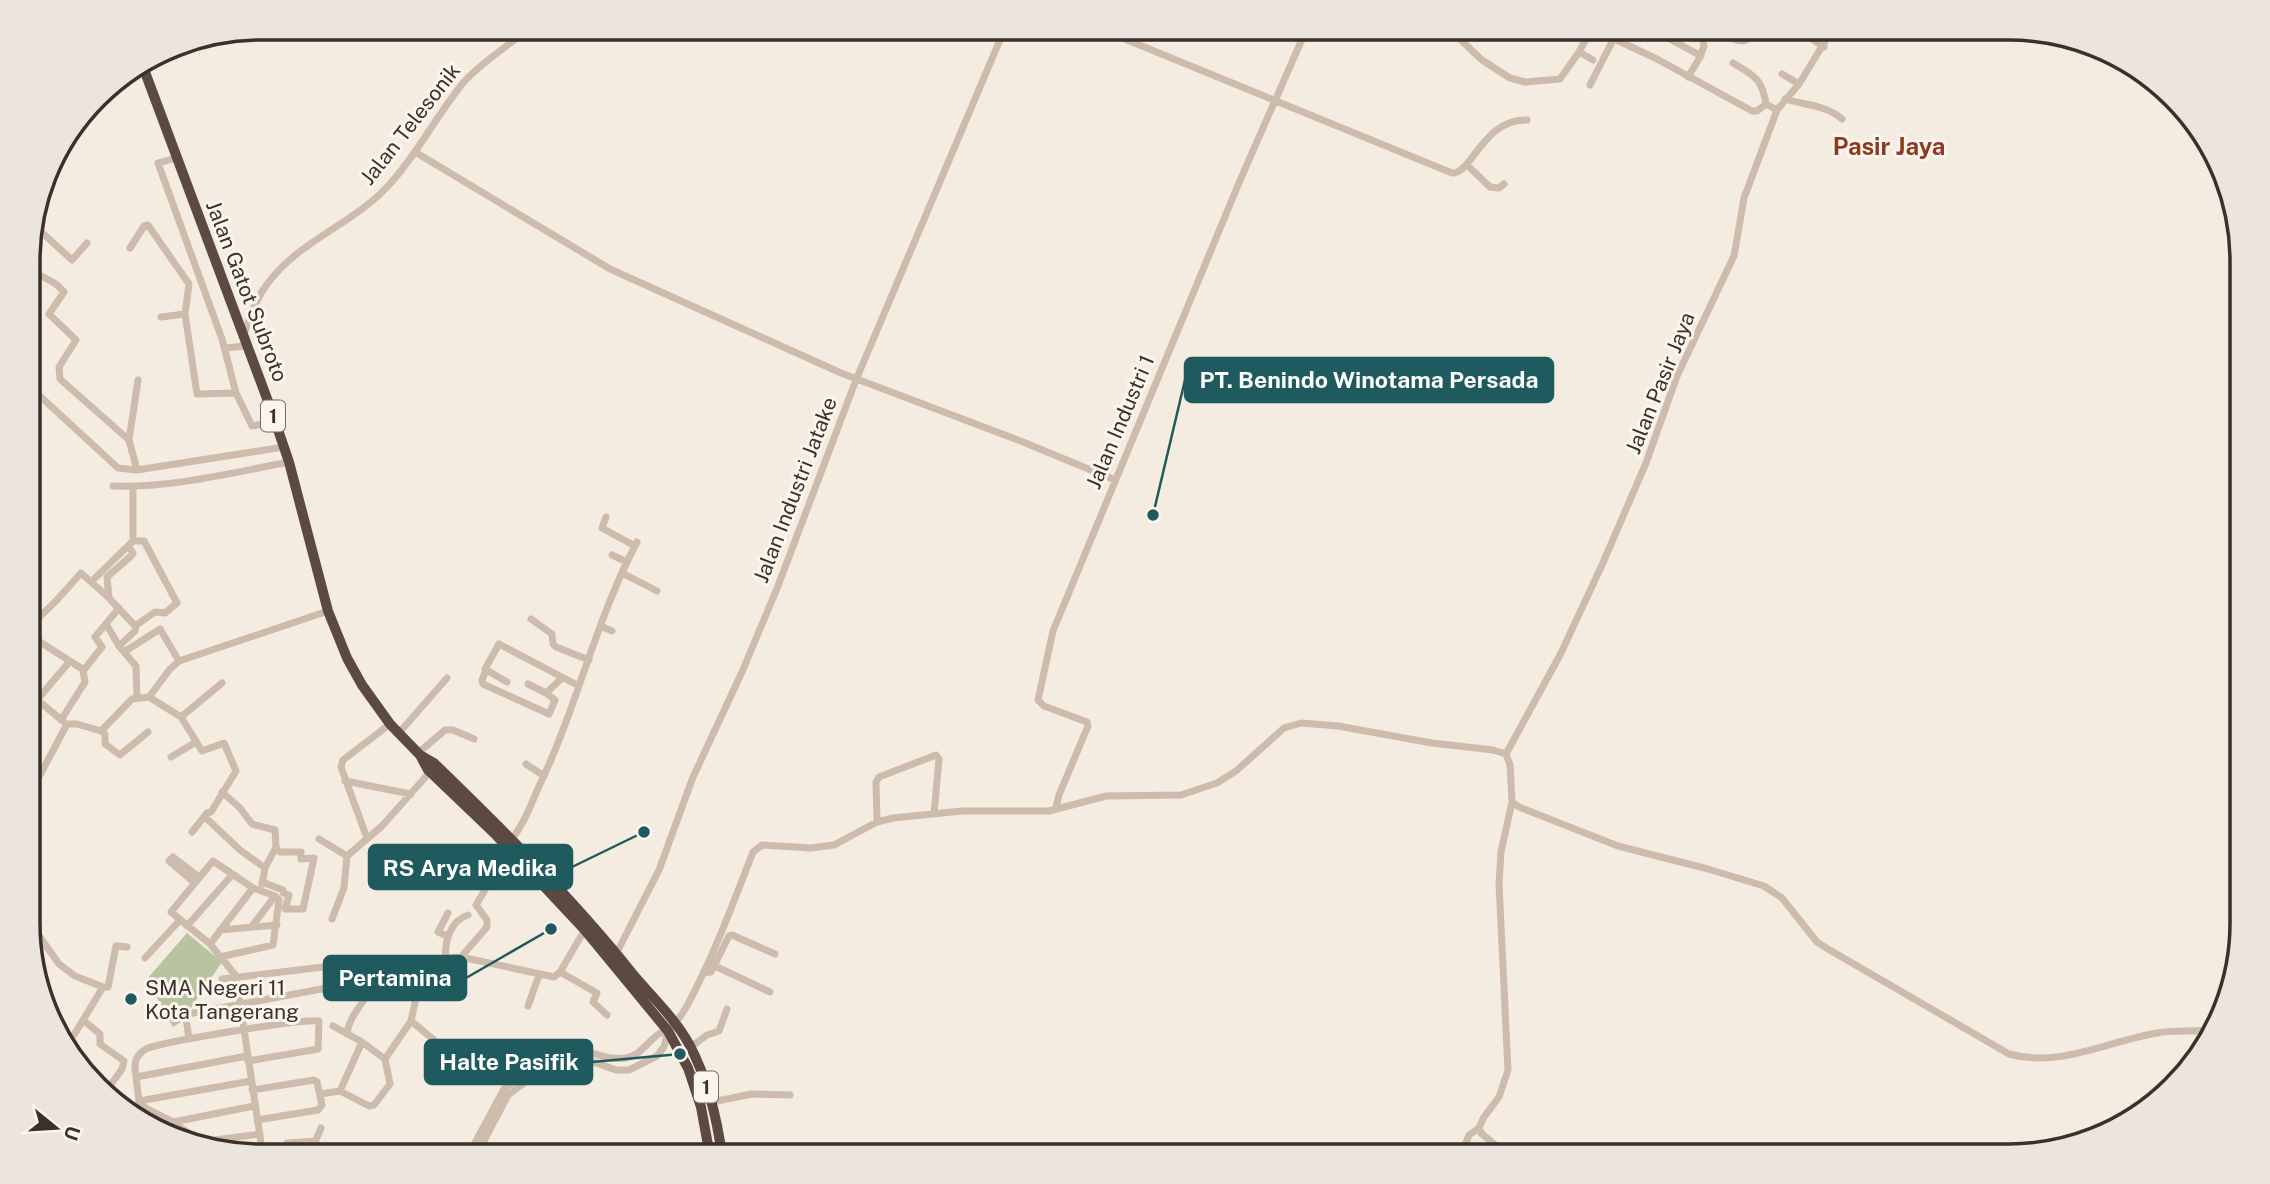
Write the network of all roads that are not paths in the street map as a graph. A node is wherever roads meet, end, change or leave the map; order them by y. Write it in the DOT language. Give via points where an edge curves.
graph roads {
  1 [pos="513,40"];
  2 [pos="1000,40"];
  3 [pos="1127,40"];
  4 [pos="1302,40"];
  5 [pos="1461,40"];
  6 [pos="1585,40"];
  7 [pos="1613,40"];
  8 [pos="1618,40"];
  9 [pos="1672,40"];
  10 [pos="1703,40"];
  11 [pos="1814,40"];
  12 [pos="1827,40"];
  13 [pos="1824,47"];
  14 [pos="1579,52"];
  15 [pos="1701,55"];
  16 [pos="1593,60"];
  17 [pos="1733,63"];
  18 [pos="145,73"];
  19 [pos="1782,74"];
  20 [pos="1688,77"];
  21 [pos="1799,84"];
  22 [pos="1590,85"];
  23 [pos="1785,99"];
  24 [pos="1275,102"];
  25 [pos="1766,104"];
  26 [pos="1777,110"];
  27 [pos="1842,119"];
  28 [pos="1527,120"];
  29 [pos="415,152"];
  30 [pos="176,158"];
  31 [pos="1467,165"];
  32 [pos="1504,184"];
  33 [pos="42,233"];
  34 [pos="87,243"];
  35 [pos="130,247"];
  36 [pos="41,276"];
  37 [pos="185,314"];
  38 [pos="161,317"];
  39 [pos="244,341"];
  40 [pos="225,348"];
  41 [pos="138,380"];
  42 [pos="856,380"];
  43 [pos="236,393"];
  44 [pos="41,397"];
  45 [pos="275,422"];
  46 [pos="130,440"];
  47 [pos="284,447"];
  48 [pos="289,462"];
  49 [pos="137,470"];
  50 [pos="1115,480"];
  51 [pos="113,486"];
  52 [pos="132,487"];
  53 [pos="606,517"];
  54 [pos="131,543"];
  55 [pos="612,555"];
  56 [pos="627,562"];
  57 [pos="622,573"];
  58 [pos="92,581"];
  59 [pos="656,591"];
  60 [pos="109,598"];
  61 [pos="119,608"];
  62 [pos="328,611"];
  63 [pos="40,616"];
  64 [pos="531,619"];
  65 [pos="106,624"];
  66 [pos="135,626"];
  67 [pos="600,626"];
  68 [pos="612,631"];
  69 [pos="40,642"];
  70 [pos="121,649"];
  71 [pos="589,660"];
  72 [pos="69,661"];
  73 [pos="179,662"];
  74 [pos="84,670"];
  75 [pos="486,670"];
  76 [pos="447,678"];
  77 [pos="561,679"];
  78 [pos="507,682"];
  79 [pos="222,683"];
  80 [pos="528,684"];
  81 [pos="579,687"];
  82 [pos="545,693"];
  83 [pos="40,696"];
  84 [pos="137,697"];
  85 [pos="149,697"];
  86 [pos="40,703"];
  87 [pos="181,717"];
  88 [pos="64,722"];
  89 [pos="390,724"];
  90 [pos="101,731"];
  91 [pos="148,732"];
  92 [pos="398,734"];
  93 [pos="474,739"];
  94 [pos="196,742"];
  95 [pos="419,754"];
  96 [pos="1506,754"];
  97 [pos="171,757"];
  98 [pos="526,764"];
  99 [pos="40,772"];
  100 [pos="430,772"];
  101 [pos="544,776"];
  102 [pos="345,780"];
  103 [pos="222,792"];
  104 [pos="411,794"];
  105 [pos="1512,802"];
  106 [pos="1056,807"];
  107 [pos="934,814"];
  108 [pos="205,817"];
  109 [pos="877,822"];
  110 [pos="192,832"];
  111 [pos="367,838"];
  112 [pos="319,839"];
  113 [pos="511,839"];
  114 [pos="276,848"];
  115 [pos="347,856"];
  116 [pos="519,861"];
  117 [pos="265,868"];
  118 [pos="232,875"];
  119 [pos="253,888"];
  120 [pos="275,896"];
  121 [pos="448,913"];
  122 [pos="468,915"];
  123 [pos="332,919"];
  124 [pos="180,920"];
  125 [pos="277,925"];
  126 [pos="187,926"];
  127 [pos="587,926"];
  128 [pos="252,927"];
  129 [pos="220,930"];
  130 [pos="447,936"];
  131 [pos="42,940"];
  132 [pos="209,944"];
  133 [pos="127,947"];
  134 [pos="775,954"];
  135 [pos="220,957"];
  136 [pos="461,957"];
  137 [pos="145,958"];
  138 [pos="446,958"];
  139 [pos="614,958"];
  140 [pos="715,966"];
  141 [pos="350,969"];
  142 [pos="560,972"];
  143 [pos="703,973"];
  144 [pos="539,975"];
  145 [pos="236,976"];
  146 [pos="375,976"];
  147 [pos="222,979"];
  148 [pos="388,980"];
  149 [pos="103,987"];
  150 [pos="390,992"];
  151 [pos="770,992"];
  152 [pos="416,998"];
  153 [pos="239,1003"];
  154 [pos="528,1006"];
  155 [pos="727,1009"];
  156 [pos="607,1015"];
  157 [pos="83,1020"];
  158 [pos="411,1021"];
  159 [pos="333,1026"];
  160 [pos="672,1027"];
  161 [pos="2202,1030"];
  162 [pos="243,1031"];
  163 [pos="347,1034"];
  164 [pos="72,1036"];
  165 [pos="189,1039"];
  166 [pos="434,1040"];
  167 [pos="362,1042"];
  168 [pos="648,1044"];
  169 [pos="691,1047"];
  170 [pos="657,1056"];
  171 [pos="247,1059"];
  172 [pos="385,1059"];
  173 [pos="138,1076"];
  174 [pos="251,1081"];
  175 [pos="111,1084"];
  176 [pos="253,1090"];
  177 [pos="340,1091"];
  178 [pos="506,1092"];
  179 [pos="320,1094"];
  180 [pos="790,1095"];
  181 [pos="139,1101"];
  182 [pos="712,1102"];
  183 [pos="254,1106"];
  184 [pos="257,1120"];
  185 [pos="173,1122"];
  186 [pos="321,1128"];
  187 [pos="1479,1128"];
  188 [pos="183,1129"];
  189 [pos="260,1134"];
  190 [pos="220,1139"];
  191 [pos="316,1141"];
  192 [pos="1466,1143"];
  193 [pos="1493,1143"];
  194 [pos="261,1144"];
  195 [pos="290,1144"];
  196 [pos="315,1144"];
  197 [pos="475,1144"];
  198 [pos="482,1144"];
  199 [pos="708,1144"];
  200 [pos="720,1144"];
  1 -- 29 [label="street, Jalan Telesonik" via="473,72"];
  2 -- 42 [label="street, Jalan Industri Jatake"];
  3 -- 24 [label="street"];
  4 -- 24 [label="street, Jalan Industri 1"];
  5 -- 14 [label="street" via="1482,60 1525,82 1560,79"];
  6 -- 14 [label="street"];
  7 -- 22 [label="street"];
  8 -- 20 [label="street"];
  9 -- 15 [label="street"];
  10 -- 15 [label="street"];
  11 -- 13 [label="street"];
  12 -- 13 [label="street, Jalan Pasir Jaya"];
  13 -- 21 [label="street, Jalan Pasir Jaya"];
  14 -- 16 [label="street"];
  15 -- 20 [label="street"];
  17 -- 25 [label="street" via="1762,83"];
  18 -- 30 [label="highway, Jalan Gatot Subroto / 1"];
  19 -- 21 [label="street"];
  20 -- 25 [label="street" via="1752,111"];
  21 -- 23 [label="street, Jalan Pasir Jaya"];
  23 -- 26 [label="street, Jalan Pasir Jaya"];
  23 -- 27 [label="street" via="1825,107"];
  24 -- 31 [label="street" via="1451,173 1457,174"];
  24 -- 50 [label="street, Jalan Industri 1"];
  25 -- 26 [label="street"];
  26 -- 96 [label="street, Jalan Pasir Jaya" via="1744,198 1734,256 1677,376 1602,565"];
  28 -- 31 [label="street" via="1510,121 1498,129"];
  29 -- 39 [label="street, Jalan Telesonik" via="378,196 272,278 253,310"];
  29 -- 42 [label="street" via="610,269"];
  30 -- 39 [label="highway, Jalan Gatot Subroto / 1"];
  30 -- 40 [label="street" via="158,163"];
  31 -- 32 [label="street" via="1490,187"];
  33 -- 34 [label="street" via="72,260"];
  35 -- 37 [label="street" via="148,225 189,284"];
  36 -- 46 [label="street" via="64,292 49,314 76,340 60,367 60,379"];
  37 -- 38 [label="street"];
  37 -- 43 [label="street" via="197,394"];
  39 -- 40 [label="street"];
  39 -- 45 [label="highway, Jalan Gatot Subroto / 1"];
  40 -- 43 [label="street"];
  41 -- 46 [label="street"];
  42 -- 50 [label="street"];
  42 -- 139 [label="street, Jalan Industri Jatake" via="780,582 693,777 659,870"];
  43 -- 45 [label="street" via="252,426"];
  44 -- 49 [label="street" via="118,468"];
  45 -- 47 [label="highway, Jalan Gatot Subroto / 1"];
  46 -- 49 [label="street"];
  47 -- 48 [label="highway, Jalan Gatot Subroto / 1"];
  47 -- 49 [label="street"];
  48 -- 52 [label="street"];
  48 -- 62 [label="highway, Jalan Gatot Subroto / 1"];
  50 -- 106 [label="street, Jalan Industri 1" via="1053,631 1038,691 1040,703 1088,726"];
  51 -- 52 [label="street"];
  52 -- 54 [label="street"];
  53 -- 56 [label="street" via="602,528 636,544"];
  54 -- 58 [label="street"];
  54 -- 60 [label="street" via="132,555 107,578"];
  54 -- 66 [label="street" via="145,542 177,603"];
  55 -- 56 [label="street"];
  56 -- 57 [label="street"];
  57 -- 59 [label="street"];
  57 -- 67 [label="street"];
  58 -- 60 [label="street"];
  58 -- 63 [label="street" via="78,574"];
  60 -- 61 [label="street"];
  61 -- 65 [label="street"];
  61 -- 66 [label="street"];
  62 -- 73 [label="street"];
  62 -- 89 [label="highway, Jalan Gatot Subroto / 1" via="352,668"];
  64 -- 71 [label="street" via="552,635 556,647"];
  65 -- 70 [label="street"];
  65 -- 74 [label="street" via="95,637 102,647"];
  66 -- 70 [label="street"];
  67 -- 68 [label="street"];
  67 -- 71 [label="street"];
  69 -- 72 [label="street"];
  70 -- 73 [label="street" via="160,629"];
  70 -- 84 [label="street" via="137,671"];
  71 -- 81 [label="street"];
  72 -- 74 [label="street"];
  72 -- 83 [label="street"];
  73 -- 85 [label="street"];
  74 -- 88 [label="street" via="86,681"];
  75 -- 77 [label="street" via="500,644"];
  75 -- 78 [label="street"];
  75 -- 82 [label="street" via="483,684 549,714 555,700"];
  76 -- 92 [label="street"];
  77 -- 81 [label="street"];
  77 -- 82 [label="street"];
  79 -- 87 [label="street"];
  80 -- 82 [label="street"];
  81 -- 101 [label="street"];
  84 -- 85 [label="street"];
  84 -- 90 [label="street"];
  85 -- 87 [label="street"];
  86 -- 88 [label="street"];
  87 -- 94 [label="street"];
  88 -- 90 [label="street"];
  88 -- 99 [label="street"];
  89 -- 92 [label="highway, Jalan Gatot Subroto / 1"];
  89 -- 102 [label="street" via="344,760"];
  90 -- 91 [label="street" via="105,744 120,755"];
  92 -- 95 [label="highway, Jalan Gatot Subroto / 1"];
  93 -- 95 [label="street" via="446,730"];
  94 -- 97 [label="street"];
  94 -- 103 [label="street" via="202,751 225,744 236,771"];
  95 -- 100 [label="highway, Jalan Gatot Subroto / 1"];
  95 -- 113 [label="highway, Jalan Gatot Subroto / 1" via="434,763"];
  96 -- 105 [label="street"];
  96 -- 106 [label="street" via="1301,723 1284,727 1236,771 1195,792 1106,796"];
  98 -- 101 [label="street"];
  100 -- 104 [label="street"];
  100 -- 116 [label="highway, Jalan Gatot Subroto / 1"];
  101 -- 113 [label="street"];
  102 -- 104 [label="street"];
  102 -- 111 [label="street"];
  103 -- 108 [label="street"];
  103 -- 114 [label="street" via="252,824 275,831"];
  104 -- 111 [label="street"];
  105 -- 161 [label="street" via="1607,843 1772,890 1828,949 2009,1054 2056,1058 2159,1032"];
  105 -- 187 [label="street" via="1499,884 1508,1070 1499,1097"];
  106 -- 107 [label="street" via="1049,811"];
  107 -- 109 [label="street"];
  107 -- 109 [label="street" via="936,755 879,777"];
  108 -- 110 [label="street"];
  108 -- 117 [label="street"];
  109 -- 143 [label="street" via="834,845 757,847"];
  111 -- 115 [label="street"];
  112 -- 115 [label="street"];
  113 -- 127 [label="highway, Jalan Gatot Subroto / 1"];
  114 -- 117 [label="street"];
  114 -- 117 [label="street" via="300,852 301,859 314,858 303,909 285,909 289,895 262,883"];
  115 -- 123 [label="street" via="344,888"];
  116 -- 127 [label="highway, Jalan Gatot Subroto / 1"];
  116 -- 136 [label="street" via="489,883 476,905 487,920 486,927"];
  118 -- 119 [label="street"];
  118 -- 124 [label="street" via="213,862 171,912"];
  118 -- 126 [label="street"];
  119 -- 120 [label="street"];
  119 -- 129 [label="street"];
  120 -- 125 [label="street" via="279,900"];
  120 -- 128 [label="street"];
  121 -- 130 [label="street" via="438,932"];
  122 -- 130 [label="street"];
  124 -- 126 [label="street"];
  124 -- 137 [label="street"];
  125 -- 128 [label="street"];
  125 -- 135 [label="street" via="273,945"];
  126 -- 132 [label="street"];
  127 -- 139 [label="highway, Jalan Gatot Subroto / 1"];
  127 -- 142 [label="street"];
  128 -- 129 [label="street"];
  129 -- 132 [label="street"];
  130 -- 138 [label="street"];
  131 -- 149 [label="street" via="59,964"];
  132 -- 135 [label="street"];
  133 -- 149 [label="street" via="116,946 110,984"];
  134 -- 140 [label="street" via="731,936"];
  135 -- 145 [label="street"];
  136 -- 138 [label="street"];
  136 -- 144 [label="street"];
  138 -- 152 [label="street"];
  139 -- 160 [label="highway, Jalan Gatot Subroto / 1"];
  139 -- 160 [label="highway, Jalan Gatot Subroto / 1" via="622,975"];
  140 -- 143 [label="street"];
  140 -- 151 [label="street"];
  141 -- 146 [label="street"];
  142 -- 144 [label="street" via="554,977"];
  142 -- 156 [label="street" via="597,993 593,1002"];
  143 -- 160 [label="street"];
  144 -- 154 [label="street"];
  145 -- 147 [label="street"];
  145 -- 153 [label="street"];
  145 -- 153 [label="street" via="323,967 334,979 332,987"];
  146 -- 148 [label="street"];
  146 -- 163 [label="street"];
  149 -- 157 [label="street"];
  150 -- 152 [label="street"];
  152 -- 158 [label="street"];
  153 -- 162 [label="street"];
  153 -- 165 [label="street" via="188,1014"];
  155 -- 169 [label="street" via="719,1031"];
  157 -- 164 [label="street"];
  157 -- 175 [label="street" via="100,1034 100,1044 124,1061"];
  158 -- 166 [label="street"];
  158 -- 172 [label="street"];
  159 -- 163 [label="street"];
  160 -- 168 [label="street"];
  160 -- 169 [label="highway, Jalan Gatot Subroto / 1"];
  160 -- 170 [label="street"];
  160 -- 199 [label="highway, Jalan Gatot Subroto / 1" via="701,1107"];
  162 -- 165 [label="street"];
  162 -- 171 [label="street"];
  162 -- 171 [label="street" via="318,1021 316,1050"];
  163 -- 167 [label="street"];
  165 -- 173 [label="street" via="147,1049 135,1059"];
  167 -- 172 [label="street"];
  167 -- 177 [label="street"];
  168 -- 170 [label="street"];
  168 -- 178 [label="street" via="625,1058 560,1048"];
  169 -- 182 [label="highway, Jalan Gatot Subroto / 1"];
  170 -- 178 [label="street" via="629,1070 616,1070 565,1055"];
  171 -- 173 [label="street"];
  171 -- 174 [label="street"];
  172 -- 177 [label="street" via="390,1084 374,1105"];
  173 -- 181 [label="street"];
  174 -- 176 [label="street"];
  174 -- 181 [label="street"];
  176 -- 179 [label="street" via="314,1080"];
  176 -- 183 [label="street"];
  177 -- 179 [label="street"];
  178 -- 197 [label="street"];
  178 -- 198 [label="street"];
  179 -- 184 [label="street" via="318,1110"];
  180 -- 182 [label="street" via="752,1094"];
  181 -- 185 [label="street"];
  182 -- 200 [label="highway, Jalan Gatot Subroto / 1"];
  183 -- 184 [label="street"];
  183 -- 185 [label="street"];
  184 -- 189 [label="street"];
  185 -- 188 [label="street"];
  186 -- 191 [label="street"];
  187 -- 192 [label="street"];
  187 -- 193 [label="street"];
  189 -- 190 [label="street"];
  189 -- 194 [label="street"];
  191 -- 195 [label="street"];
  191 -- 196 [label="street"];
}
